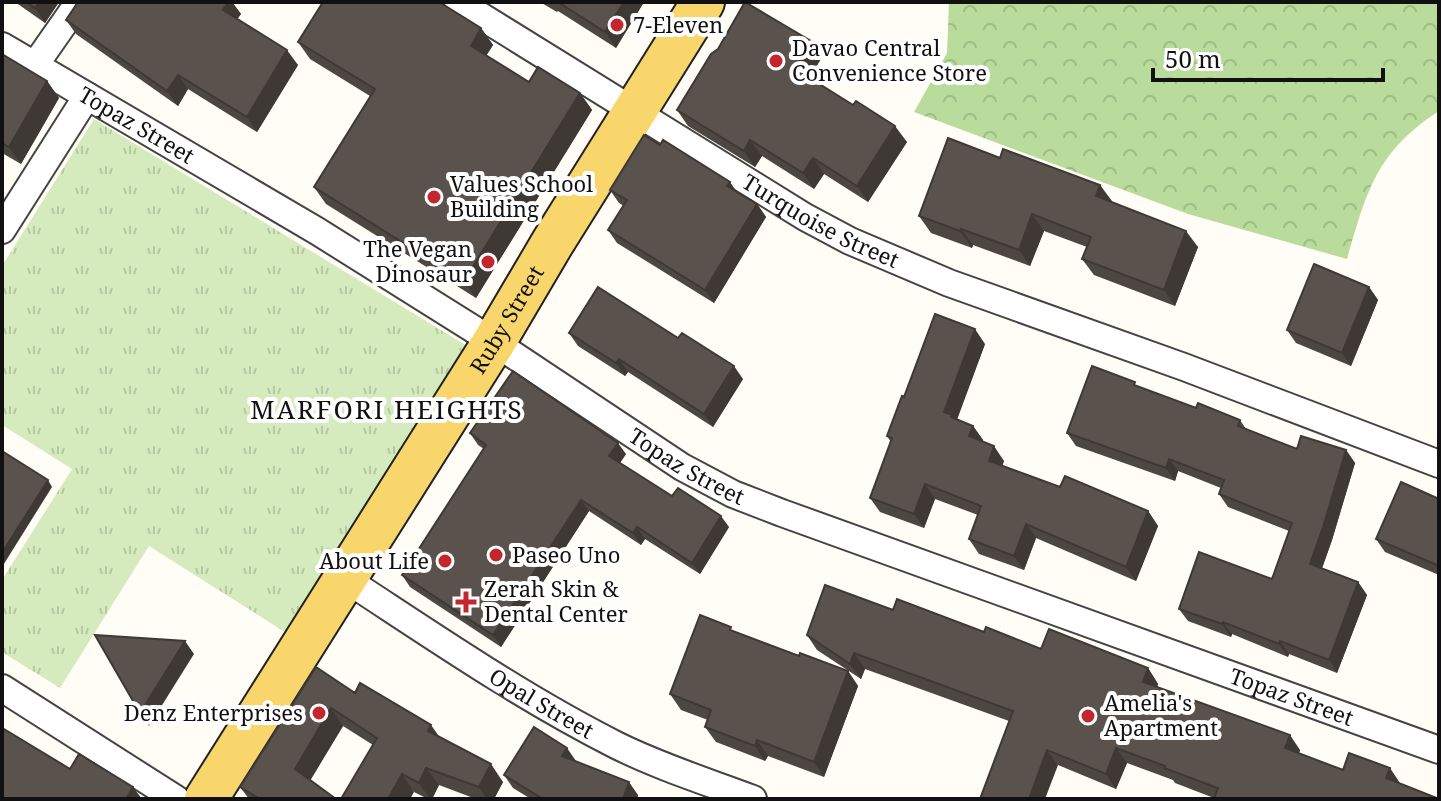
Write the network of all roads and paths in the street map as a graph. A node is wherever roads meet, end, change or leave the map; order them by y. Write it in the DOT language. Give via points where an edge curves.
graph roads {
  1 [pos="79,2"];
  2 [pos="458,2"];
  3 [pos="703,2"];
  4 [pos="2,46"];
  5 [pos="35,65"];
  6 [pos="87,96"];
  7 [pos="633,112"];
  8 [pos="2,230"];
  9 [pos="494,342"];
  10 [pos="1439,464"];
  11 [pos="344,578"];
  12 [pos="2,688"];
  13 [pos="1439,750"];
  14 [pos="176,799"];
  15 [pos="206,799"];
  16 [pos="753,799"];
  1 -- 5 [label="street"];
  2 -- 7 [label="street, Turquoise Street"];
  3 -- 7 [label="main road, Ruby Street"];
  4 -- 5 [label="street, Topaz Street"];
  5 -- 6 [label="street, Topaz Street"];
  6 -- 8 [label="street"];
  6 -- 9 [label="street, Topaz Street"];
  7 -- 9 [label="main road, Ruby Street"];
  7 -- 10 [label="street, Turquoise Street" via="805,217 888,258"];
  9 -- 11 [label="main road, Ruby Street"];
  9 -- 13 [label="street, Topaz Street" via="682,467 733,494"];
  11 -- 15 [label="main road, Ruby Street"];
  11 -- 16 [label="street, Opal Street" via="567,720 620,747"];
  12 -- 14 [label="street"];
}
